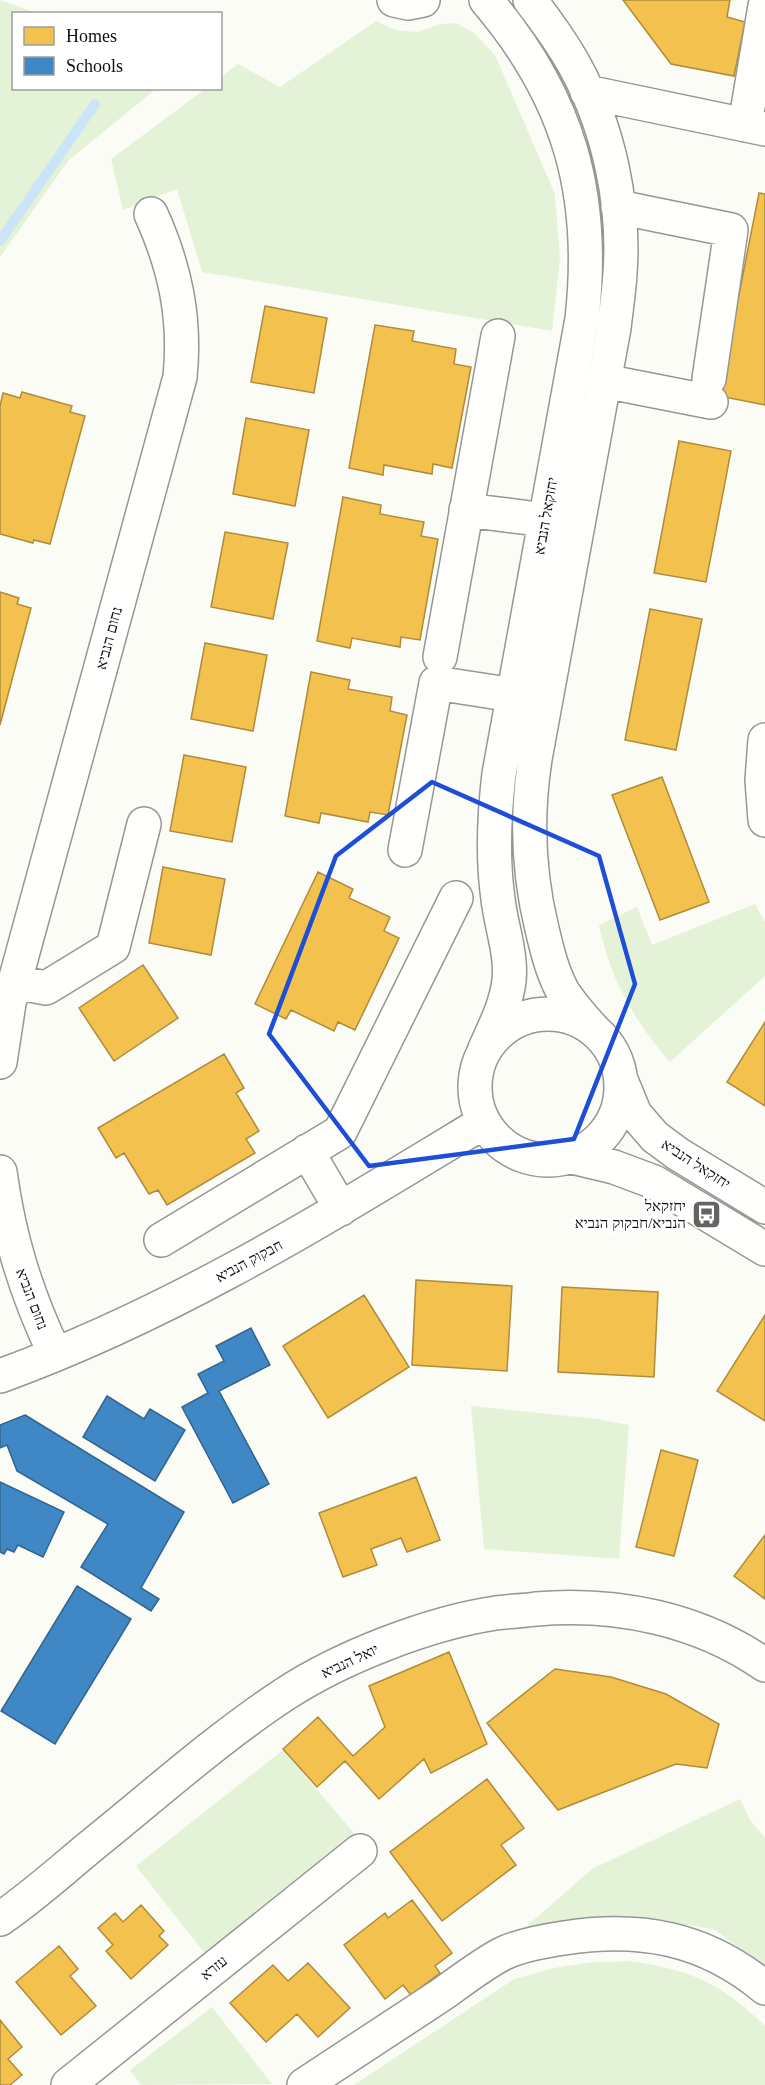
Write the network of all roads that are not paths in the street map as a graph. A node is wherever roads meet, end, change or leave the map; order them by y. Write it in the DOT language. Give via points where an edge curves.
graph roads {
  1 [pos="394,0"];
  2 [pos="423,0"];
  3 [pos="486,0"];
  4 [pos="530,0"];
  5 [pos="764,16"];
  6 [pos="587,93"];
  7 [pos="755,127"];
  8 [pos="618,207"];
  9 [pos="151,214"];
  10 [pos="498,336"];
  11 [pos="604,381"];
  12 [pos="466,510"];
  13 [pos="546,520"];
  14 [pos="440,657"];
  15 [pos="513,695"];
  16 [pos="765,740"];
  17 [pos="765,820"];
  18 [pos="144,824"];
  19 [pos="405,850"];
  20 [pos="456,898"];
  21 [pos="15,982"];
  22 [pos="594,1030"];
  23 [pos="484,1051"];
  24 [pos="0,1062"];
  25 [pos="621,1080"];
  26 [pos="484,1122"];
  27 [pos="308,1151"];
  28 [pos="572,1157"];
  29 [pos="0,1172"];
  30 [pos="765,1207"];
  31 [pos="341,1209"];
  32 [pos="160,1240"];
  33 [pos="765,1249"];
  34 [pos="55,1354"];
  35 [pos="0,1376"];
  36 [pos="765,1665"];
  37 [pos="360,1851"];
  38 [pos="0,1919"];
  39 [pos="765,1988"];
  40 [pos="68,2085"];
  41 [pos="304,2085"];
  1 -- 2 [label="street"];
  3 -- 13 [label="street, יחזקאל הנביא" via="514,34 556,109 571,150 585,223 582,319"];
  4 -- 6 [label="street" via="577,69"];
  5 -- 7 [label="street"];
  6 -- 7 [label="street"];
  6 -- 8 [label="street" via="612,166"];
  8 -- 11 [label="street" via="620,272"];
  8 -- 11 [label="street" via="731,230 710,391"];
  9 -- 21 [label="street, נחום הנביא" via="169,256 180,304 180,377"];
  10 -- 12 [label="street"];
  11 -- 22 [label="street" via="529,806 531,870 550,960 564,994"];
  12 -- 13 [label="street"];
  12 -- 14 [label="street"];
  13 -- 15 [label="street, יחזקאל הנביא"];
  15 -- 19 [label="street" via="436,683"];
  15 -- 23 [label="street, יחזקאל הנביא" via="499,774 494,840 496,888 509,980 503,1008"];
  16 -- 17 [label="street"];
  18 -- 21 [label="street" via="113,947 46,987"];
  20 -- 27 [label="street" via="340,1132"];
  21 -- 24 [label="street, נחום הנביא"];
  22 -- 23 [label="street" via="563,1016 528,1016 499,1033"];
  22 -- 25 [label="street" via="615,1058"];
  23 -- 26 [label="street" via="475,1081 476,1102"];
  25 -- 28 [label="street" via="620,1102 607,1131 591,1147"];
  25 -- 30 [label="street, יחזקאל הנביא" via="635,1114 655,1137"];
  26 -- 28 [label="street" via="504,1146 523,1156 544,1160"];
  26 -- 31 [label="street, חבקוק הנביא"];
  27 -- 31 [label="street"];
  27 -- 32 [label="street"];
  28 -- 33 [label="street" via="654,1182"];
  29 -- 34 [label="street, נחום הנביא" via="8,1225 23,1279"];
  31 -- 34 [label="street, חבקוק הנביא" via="152,1311"];
  34 -- 35 [label="street, חבקוק הנביא"];
  36 -- 38 [label="street, יואל הנביא" via="740,1647 686,1624 627,1611 563,1607 495,1613 426,1630 355,1656 286,1694 219,1742"];
  37 -- 40 [label="street, עזרא"];
  39 -- 41 [label="street" via="723,1959 667,1938 620,1933 548,1941 503,1954"];
}
